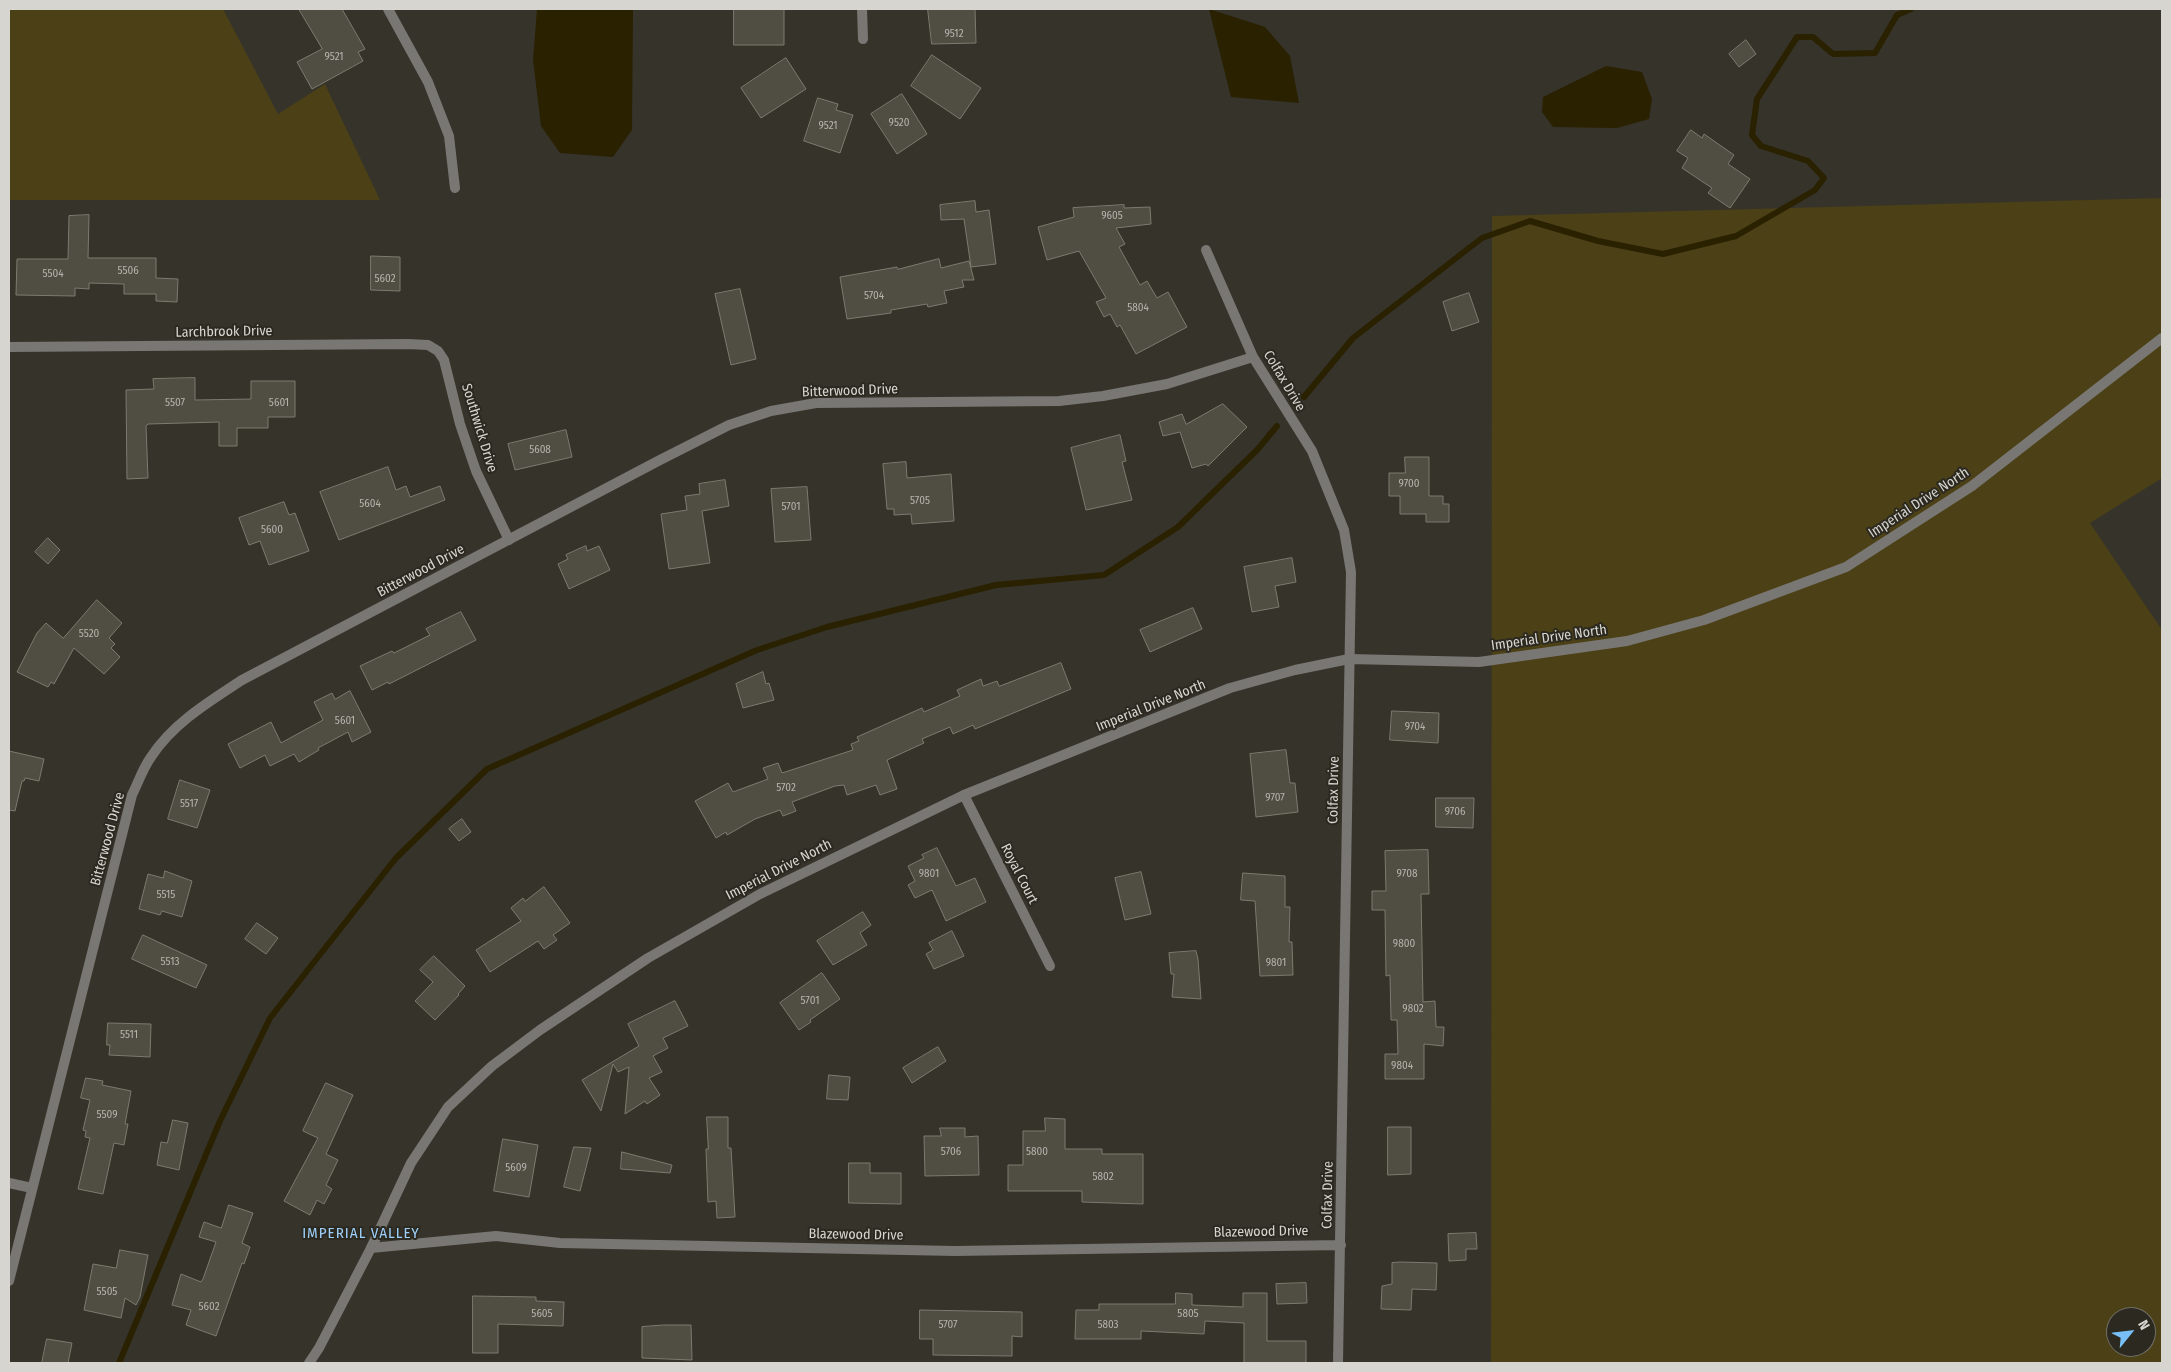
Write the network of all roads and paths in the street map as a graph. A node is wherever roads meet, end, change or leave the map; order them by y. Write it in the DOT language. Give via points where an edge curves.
graph roads {
  1 [pos="388,9"];
  2 [pos="862,9"];
  3 [pos="862,39"];
  4 [pos="455,188"];
  5 [pos="1206,250"];
  6 [pos="2162,338"];
  7 [pos="9,347"];
  8 [pos="438,351"];
  9 [pos="1253,356"];
  10 [pos="508,540"];
  11 [pos="1349,659"];
  12 [pos="964,795"];
  13 [pos="1050,966"];
  14 [pos="9,1184"];
  15 [pos="32,1188"];
  16 [pos="1341,1245"];
  17 [pos="372,1248"];
  18 [pos="9,1282"];
  19 [pos="308,1363"];
  20 [pos="1338,1363"];
  1 -- 4 [label="street" via="428,82 449,136"];
  2 -- 3 [label="street"];
  5 -- 9 [label="street, Colfax Drive"];
  6 -- 11 [label="street, Imperial Drive North" via="1972,486 1846,567 1704,620 1626,641 1479,662"];
  7 -- 8 [label="street, Larchbrook Drive" via="408,344 428,345"];
  8 -- 10 [label="street, Southwick Drive" via="444,360 476,471"];
  9 -- 10 [label="street, Bitterwood Drive" via="1167,384 1042,403 816,403 771,411 729,425"];
  9 -- 11 [label="street, Colfax Drive" via="1312,452 1344,530 1351,572"];
  10 -- 15 [label="street, Bitterwood Drive" via="242,680 175,728 151,757 132,795"];
  11 -- 12 [label="street, Imperial Drive North" via="1230,688"];
  11 -- 16 [label="street, Colfax Drive"];
  12 -- 13 [label="street, Royal Court"];
  12 -- 17 [label="street, Imperial Drive North" via="760,894 648,958 492,1066 448,1107 411,1163"];
  14 -- 15 [label="street"];
  15 -- 18 [label="street, Bitterwood Drive"];
  16 -- 17 [label="street, Blazewood Drive" via="955,1251 560,1243 496,1236"];
  16 -- 20 [label="street, Colfax Drive"];
  17 -- 19 [label="street, Imperial Drive North"];
}
